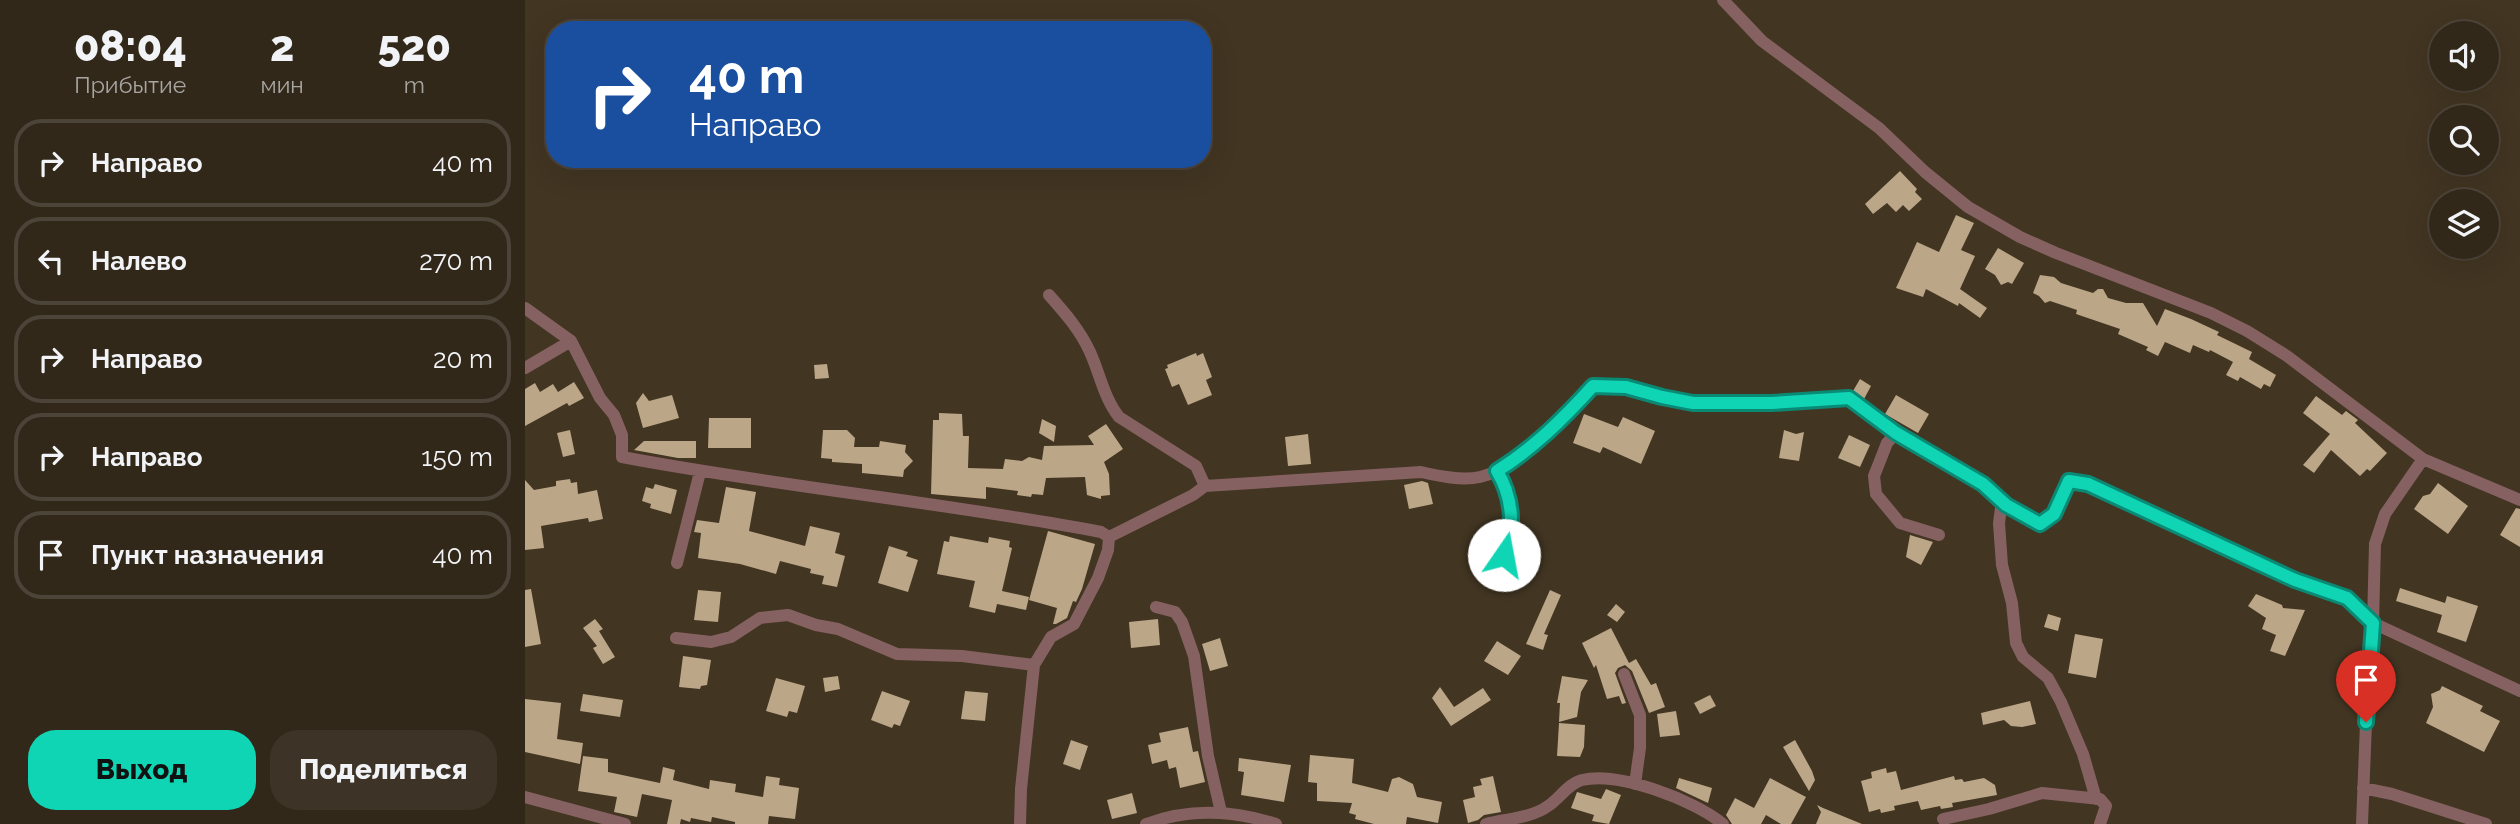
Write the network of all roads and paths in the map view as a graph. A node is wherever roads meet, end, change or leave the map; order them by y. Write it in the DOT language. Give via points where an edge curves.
graph roads {
  1 [pos="1723,0"];
  2 [pos="1049,295"];
  3 [pos="525,308"];
  4 [pos="571,341"];
  5 [pos="525,368"];
  6 [pos="1896,433"];
  7 [pos="2423,459"];
  8 [pos="1497,471"];
  9 [pos="700,472"];
  10 [pos="1205,486"];
  11 [pos="2520,500"];
  12 [pos="2001,501"];
  13 [pos="1939,535"];
  14 [pos="1109,537"];
  15 [pos="1504,555"];
  16 [pos="677,564"];
  17 [pos="1156,607"];
  18 [pos="2373,623"];
  19 [pos="676,638"];
  20 [pos="1034,665"];
  21 [pos="1624,674"];
  22 [pos="2520,691"];
  23 [pos="1635,784"];
  24 [pos="2363,788"];
  25 [pos="525,797"];
  26 [pos="2096,799"];
  27 [pos="1221,811"];
  28 [pos="1943,819"];
  29 [pos="625,824"];
  30 [pos="1020,824"];
  31 [pos="1146,824"];
  32 [pos="1276,824"];
  33 [pos="1486,824"];
  34 [pos="1723,824"];
  35 [pos="2100,824"];
  36 [pos="2362,824"];
  37 [pos="2486,824"];
  1 -- 7 [label="street" via="1762,41 1879,128 1968,207 2020,237 2247,331"];
  2 -- 10 [label="street" via="1079,330 1119,417 1196,466"];
  3 -- 4 [label="street"];
  4 -- 5 [label="street"];
  4 -- 9 [label="street" via="600,398 614,415 622,435 622,457"];
  6 -- 8 [label="street" via="1849,398 1693,403 1626,387 1593,386 1561,421"];
  6 -- 12 [label="street" via="1983,484"];
  6 -- 13 [label="street" via="1887,443 1874,477 1877,494 1900,523"];
  7 -- 11 [label="street"];
  7 -- 18 [label="street" via="2379,527"];
  8 -- 10 [label="street" via="1478,478 1421,472"];
  8 -- 15 [label="street" via="1512,522"];
  9 -- 14 [label="street" via="964,508"];
  9 -- 16 [label="street"];
  10 -- 14 [label="street"];
  12 -- 18 [label="street" via="2040,524 2054,514 2069,481 2088,484 2295,580 2347,598"];
  12 -- 26 [label="street" via="2002,565 2016,643 2023,657 2048,678 2061,702"];
  14 -- 20 [label="street" via="1098,578 1075,624 1051,637"];
  17 -- 27 [label="street" via="1175,612 1194,656"];
  18 -- 22 [label="street"];
  18 -- 24 [label="street"];
  19 -- 20 [label="street" via="711,642 731,637 760,618 788,615 838,629 897,654"];
  20 -- 30 [label="street"];
  21 -- 23 [label="street" via="1640,715"];
  23 -- 33 [label="street" via="1602,778 1578,781 1546,808"];
  23 -- 34 [label="street"];
  24 -- 36 [label="street"];
  24 -- 37 [label="street"];
  25 -- 29 [label="street"];
  26 -- 28 [label="street" via="2042,793"];
  26 -- 35 [label="street" via="2106,806"];
  27 -- 31 [label="street"];
  27 -- 32 [label="street"];
}
